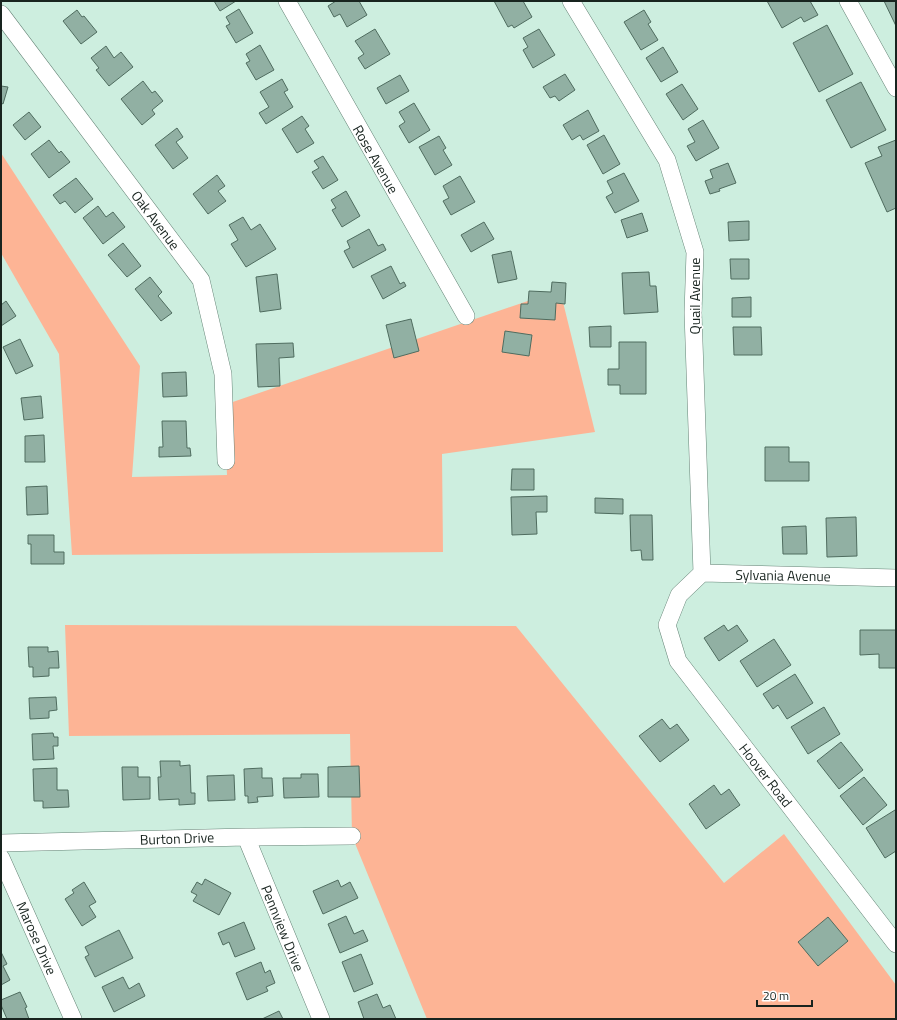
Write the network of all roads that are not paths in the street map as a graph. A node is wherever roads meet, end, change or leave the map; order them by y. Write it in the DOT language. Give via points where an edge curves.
graph roads {
  1 [pos="287,1"];
  2 [pos="571,1"];
  3 [pos="848,1"];
  4 [pos="1,14"];
  5 [pos="896,88"];
  6 [pos="466,316"];
  7 [pos="226,461"];
  8 [pos="702,573"];
  9 [pos="896,578"];
  10 [pos="352,836"];
  11 [pos="246,837"];
  12 [pos="1,843"];
  13 [pos="1,858"];
  14 [pos="896,944"];
  15 [pos="73,1019"];
  16 [pos="321,1019"];
  1 -- 6 [label="street, Rose Avenue"];
  2 -- 8 [label="street, Quail Avenue" via="667,160 695,252 693,313"];
  3 -- 5 [label="street"];
  4 -- 7 [label="street, Oak Avenue" via="201,280 223,374"];
  8 -- 9 [label="street, Sylvania Avenue"];
  8 -- 14 [label="street, Hoover Road" via="679,595 667,625 678,661"];
  10 -- 11 [label="street, Burton Drive"];
  11 -- 12 [label="street, Burton Drive"];
  11 -- 16 [label="street, Pennview Drive"];
  13 -- 15 [label="street, Marose Drive"];
}
